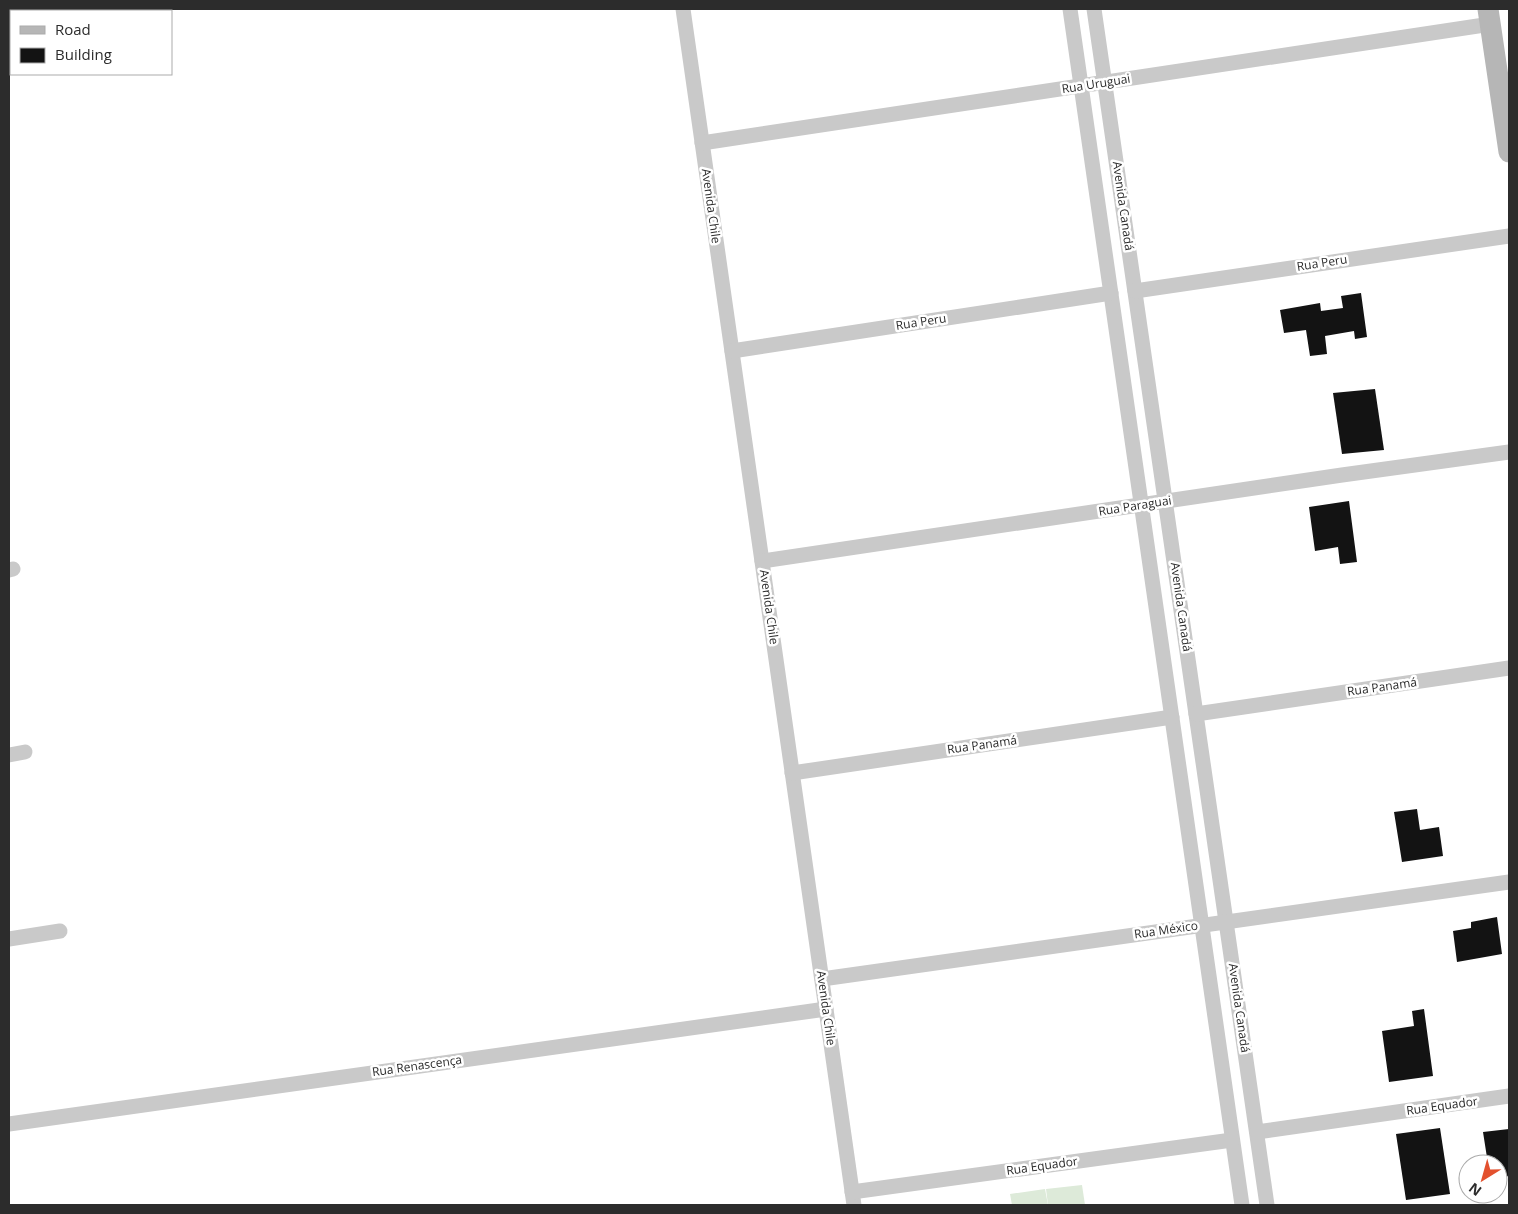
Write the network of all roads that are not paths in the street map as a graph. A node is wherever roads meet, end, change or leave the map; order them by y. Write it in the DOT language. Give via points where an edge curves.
graph roads {
  1 [pos="683,9"];
  2 [pos="1070,9"];
  3 [pos="1094,9"];
  4 [pos="1489,16"];
  5 [pos="1105,82"];
  6 [pos="1081,86"];
  7 [pos="702,143"];
  8 [pos="1509,152"];
  9 [pos="1509,236"];
  10 [pos="1135,291"];
  11 [pos="1111,293"];
  12 [pos="732,351"];
  13 [pos="1509,452"];
  14 [pos="1165,501"];
  15 [pos="1141,505"];
  16 [pos="762,561"];
  17 [pos="1509,668"];
  18 [pos="1196,714"];
  19 [pos="1172,717"];
  20 [pos="25,752"];
  21 [pos="9,755"];
  22 [pos="792,772"];
  23 [pos="1509,882"];
  24 [pos="1226,922"];
  25 [pos="1202,925"];
  26 [pos="60,931"];
  27 [pos="9,939"];
  28 [pos="822,979"];
  29 [pos="826,1009"];
  30 [pos="1509,1096"];
  31 [pos="9,1124"];
  32 [pos="1256,1132"];
  33 [pos="1232,1140"];
  34 [pos="853,1199"];
  35 [pos="1242,1205"];
  36 [pos="1267,1205"];
  1 -- 7 [label="street, Avenida Chile"];
  2 -- 6 [label="street, Avenida Canadá"];
  3 -- 5 [label="street, Avenida Canadá"];
  4 -- 5 [label="street, Rua Uruguai"];
  4 -- 8 [label="main road"];
  5 -- 6 [label="street, Rua Uruguai"];
  5 -- 10 [label="street, Avenida Canadá"];
  6 -- 7 [label="street, Rua Uruguai"];
  6 -- 11 [label="street, Avenida Canadá"];
  7 -- 12 [label="street, Avenida Chile"];
  9 -- 10 [label="street, Rua Peru"];
  10 -- 14 [label="street, Avenida Canadá"];
  11 -- 12 [label="street, Rua Peru"];
  11 -- 15 [label="street, Avenida Canadá"];
  12 -- 16 [label="street, Avenida Chile"];
  13 -- 14 [label="street, Rua Paraguai"];
  14 -- 15 [label="street, Rua Paraguai"];
  14 -- 18 [label="street, Avenida Canadá"];
  15 -- 16 [label="street, Rua Paraguai"];
  15 -- 19 [label="street, Avenida Canadá"];
  16 -- 22 [label="street, Avenida Chile"];
  17 -- 18 [label="street, Rua Panamá"];
  18 -- 24 [label="street, Avenida Canadá"];
  19 -- 22 [label="street, Rua Panamá"];
  19 -- 25 [label="street, Avenida Canadá"];
  20 -- 21 [label="street"];
  22 -- 28 [label="street, Avenida Chile"];
  23 -- 24 [label="street, Rua México"];
  24 -- 25 [label="street, Rua México"];
  24 -- 32 [label="street, Avenida Canadá"];
  25 -- 28 [label="street, Rua México"];
  25 -- 33 [label="street, Avenida Canadá"];
  26 -- 27 [label="street"];
  28 -- 29 [label="street, Avenida Chile"];
  29 -- 31 [label="street, Rua Renascença"];
  29 -- 34 [label="street, Avenida Chile"];
  30 -- 32 [label="street, Rua Equador"];
  32 -- 36 [label="street, Avenida Canadá"];
  33 -- 34 [label="street, Rua Equador"];
  33 -- 35 [label="street, Avenida Canadá"];
}
